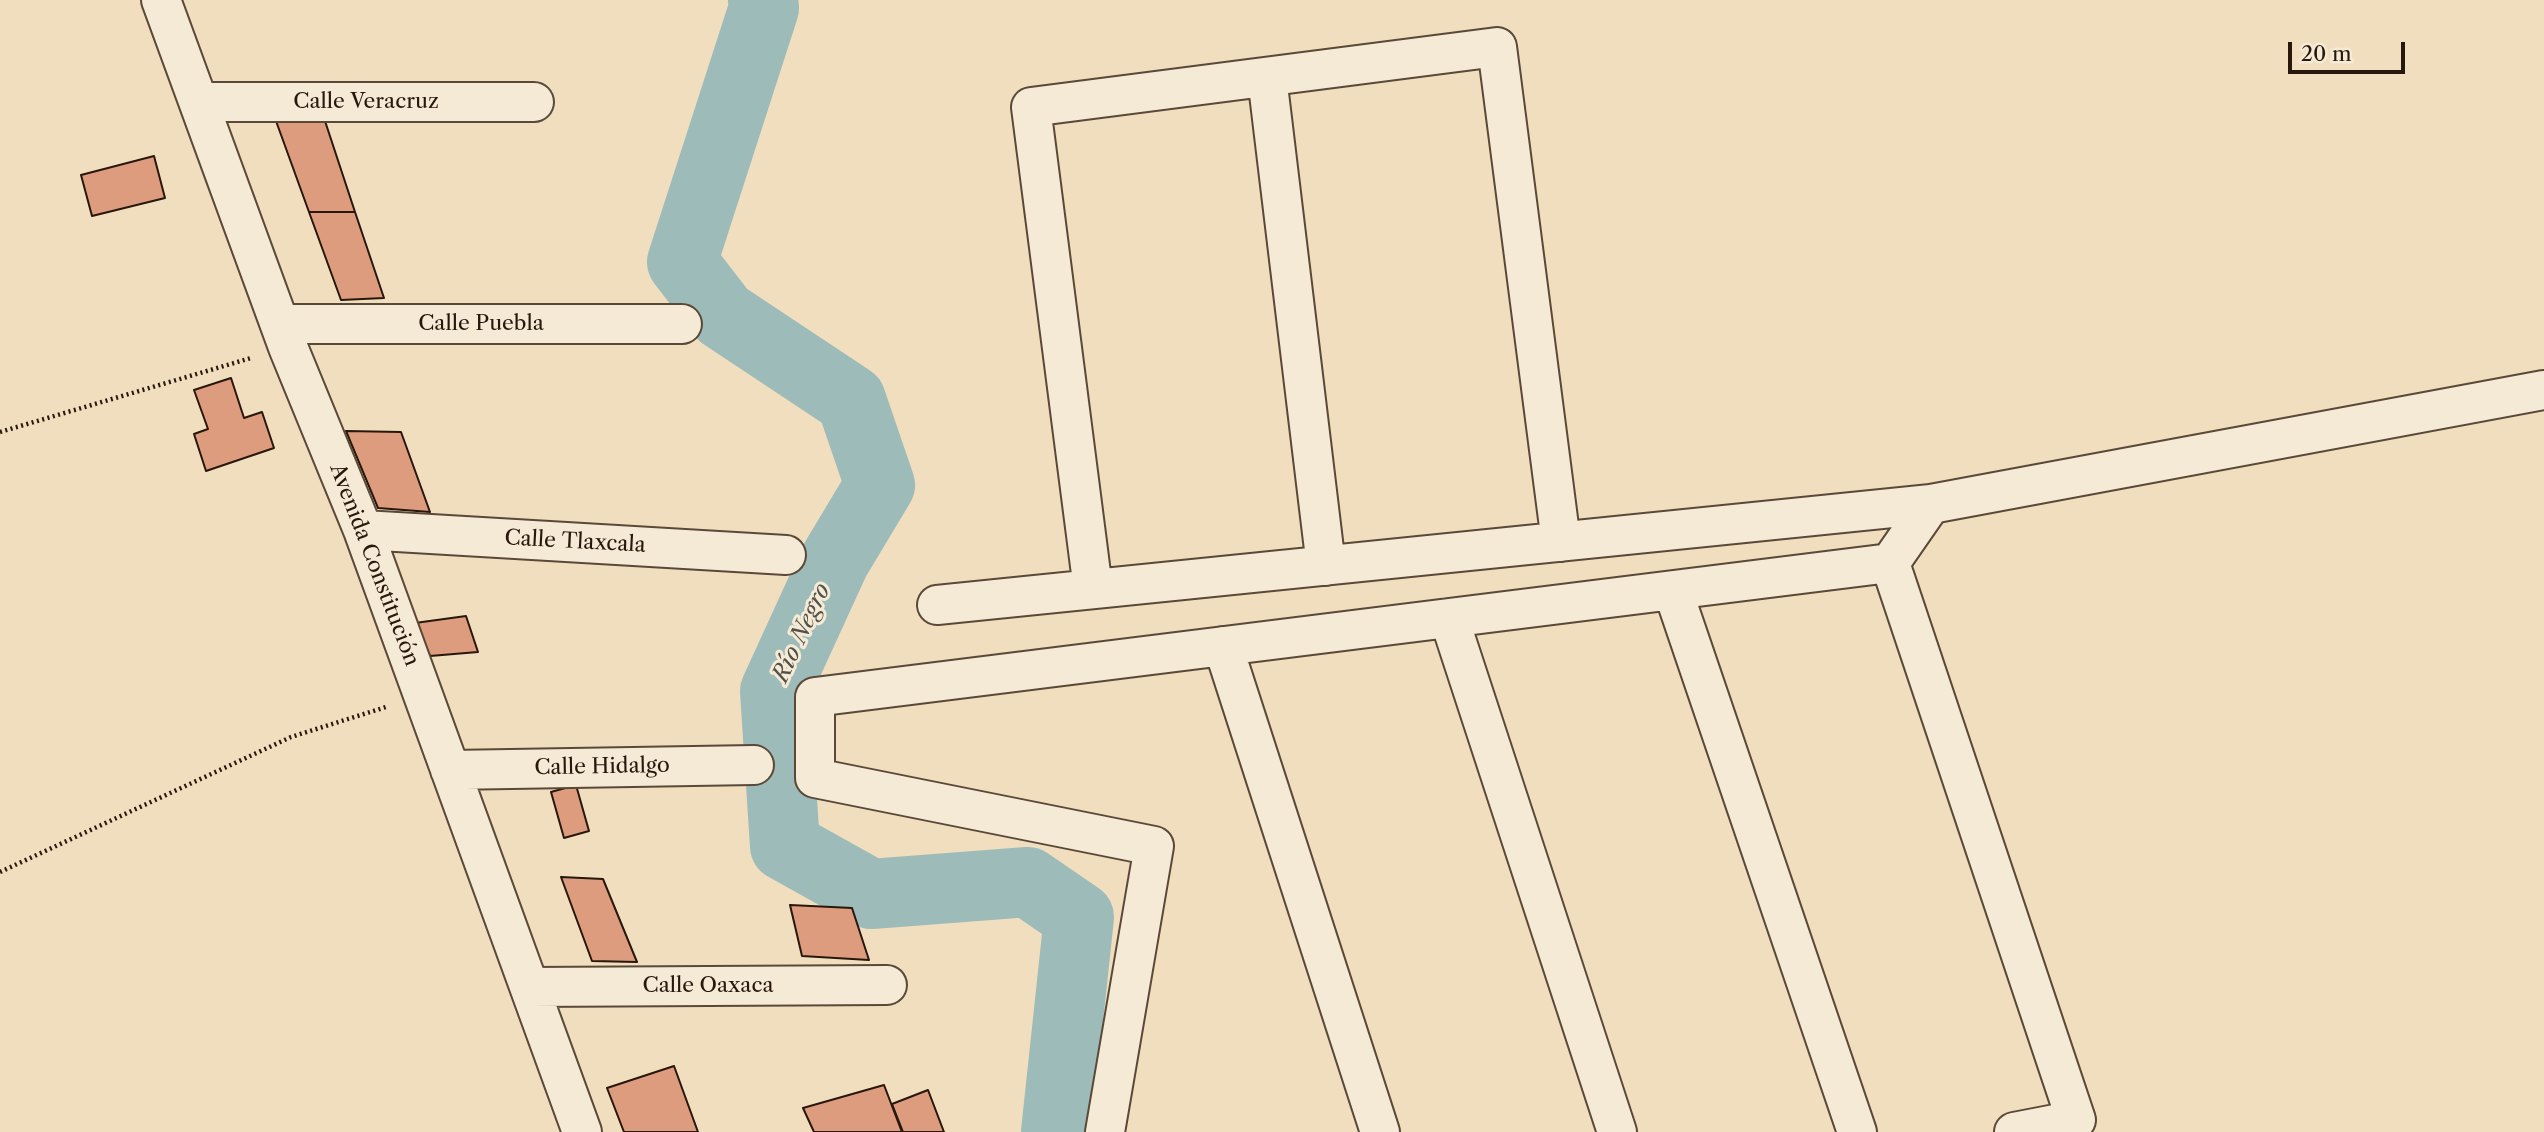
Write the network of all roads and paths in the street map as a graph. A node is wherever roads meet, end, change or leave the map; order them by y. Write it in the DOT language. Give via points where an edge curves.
graph roads {
  1 [pos="162,0"];
  2 [pos="1267,77"];
  3 [pos="199,102"];
  4 [pos="534,102"];
  5 [pos="682,324"];
  6 [pos="284,335"];
  7 [pos="2544,390"];
  8 [pos="0,432"];
  9 [pos="1931,504"];
  10 [pos="363,530"];
  11 [pos="1561,542"];
  12 [pos="786,555"];
  13 [pos="1890,563"];
  14 [pos="1326,566"];
  15 [pos="1093,589"];
  16 [pos="1674,591"];
  17 [pos="937,605"];
  18 [pos="1449,618"];
  19 [pos="1223,646"];
  20 [pos="424,696"];
  21 [pos="754,765"];
  22 [pos="450,770"];
  23 [pos="0,872"];
  24 [pos="887,985"];
  25 [pos="530,987"];
  26 [pos="582,1132"];
  27 [pos="1105,1132"];
  28 [pos="1380,1132"];
  29 [pos="1617,1132"];
  30 [pos="1857,1132"];
  31 [pos="2014,1132"];
  1 -- 3 [label="street, Avenida Constitución"];
  2 -- 11 [label="street" via="1497,47"];
  2 -- 14 [label="street"];
  2 -- 15 [label="street" via="1031,107"];
  3 -- 4 [label="street, Calle Veracruz"];
  3 -- 6 [label="street, Avenida Constitución"];
  5 -- 6 [label="street, Calle Puebla"];
  6 -- 8 [label="path"];
  6 -- 10 [label="street, Avenida Constitución"];
  7 -- 9 [label="street"];
  9 -- 11 [label="street"];
  9 -- 13 [label="street"];
  10 -- 12 [label="street, Calle Tlaxcala"];
  10 -- 20 [label="street, Avenida Constitución"];
  11 -- 14 [label="street"];
  13 -- 16 [label="street"];
  13 -- 31 [label="street" via="2076,1120"];
  14 -- 15 [label="street"];
  15 -- 17 [label="street"];
  16 -- 18 [label="street"];
  16 -- 30 [label="street"];
  18 -- 19 [label="street"];
  18 -- 29 [label="street"];
  19 -- 27 [label="street" via="815,697 815,778 1154,846"];
  19 -- 28 [label="street"];
  20 -- 22 [label="street, Avenida Constitución"];
  20 -- 23 [label="path" via="291,737"];
  21 -- 22 [label="street, Calle Hidalgo"];
  22 -- 25 [label="street, Avenida Constitución"];
  24 -- 25 [label="street, Calle Oaxaca"];
  25 -- 26 [label="street, Avenida Constitución"];
}
